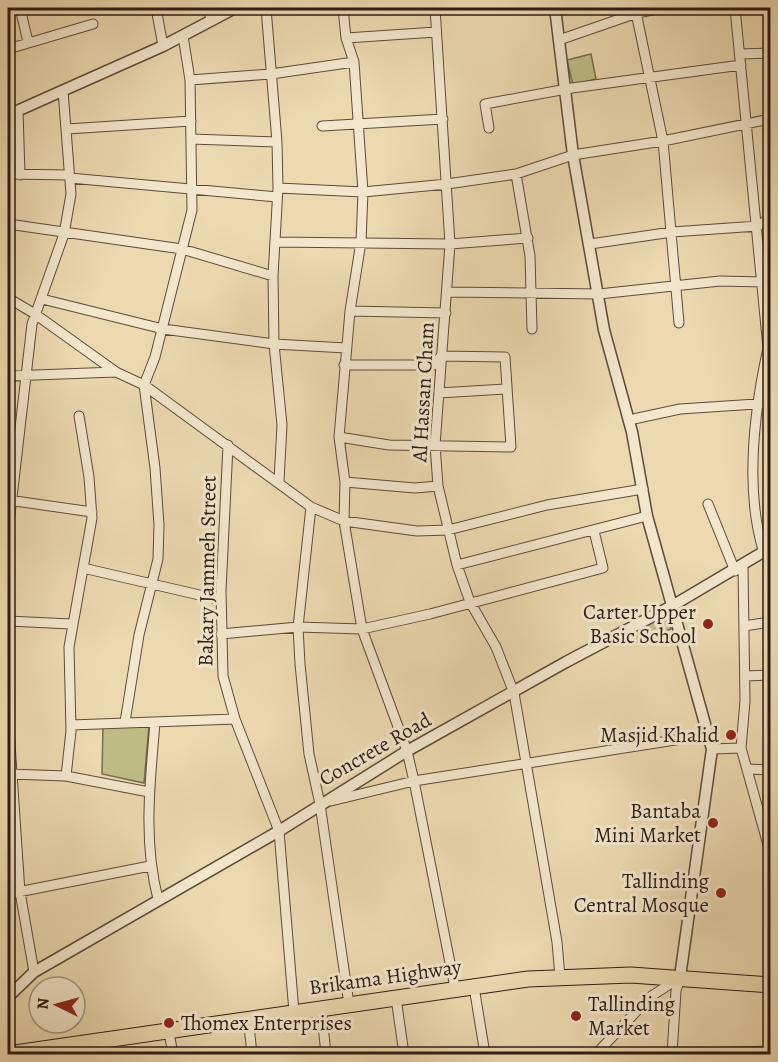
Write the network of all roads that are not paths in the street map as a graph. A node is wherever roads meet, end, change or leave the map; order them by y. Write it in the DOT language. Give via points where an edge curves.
graph roads {
  1 [pos="20,8"];
  2 [pos="156,8"];
  3 [pos="207,8"];
  4 [pos="235,8"];
  5 [pos="266,8"];
  6 [pos="343,8"];
  7 [pos="435,8"];
  8 [pos="555,8"];
  9 [pos="663,8"];
  10 [pos="735,8"];
  11 [pos="636,10"];
  12 [pos="212,20"];
  13 [pos="93,24"];
  14 [pos="436,32"];
  15 [pos="183,36"];
  16 [pos="346,38"];
  17 [pos="559,40"];
  18 [pos="28,42"];
  19 [pos="163,46"];
  20 [pos="8,49"];
  21 [pos="771,53"];
  22 [pos="740,54"];
  23 [pos="354,62"];
  24 [pos="741,65"];
  25 [pos="271,74"];
  26 [pos="651,77"];
  27 [pos="190,80"];
  28 [pos="63,91"];
  29 [pos="564,91"];
  30 [pos="13,113"];
  31 [pos="443,119"];
  32 [pos="771,119"];
  33 [pos="191,121"];
  34 [pos="748,122"];
  35 [pos="359,123"];
  36 [pos="322,126"];
  37 [pos="489,128"];
  38 [pos="67,129"];
  39 [pos="191,139"];
  40 [pos="663,141"];
  41 [pos="277,142"];
  42 [pos="573,154"];
  43 [pos="8,174"];
  44 [pos="516,174"];
  45 [pos="20,175"];
  46 [pos="69,176"];
  47 [pos="447,184"];
  48 [pos="192,189"];
  49 [pos="363,192"];
  50 [pos="278,193"];
  51 [pos="771,218"];
  52 [pos="8,224"];
  53 [pos="758,226"];
  54 [pos="672,232"];
  55 [pos="64,234"];
  56 [pos="528,238"];
  57 [pos="275,242"];
  58 [pos="361,242"];
  59 [pos="450,243"];
  60 [pos="590,244"];
  61 [pos="182,249"];
  62 [pos="273,276"];
  63 [pos="767,282"];
  64 [pos="675,286"];
  65 [pos="448,292"];
  66 [pos="532,293"];
  67 [pos="599,294"];
  68 [pos="8,298"];
  69 [pos="42,299"];
  70 [pos="350,311"];
  71 [pos="35,314"];
  72 [pos="446,314"];
  73 [pos="679,323"];
  74 [pos="163,329"];
  75 [pos="532,329"];
  76 [pos="274,344"];
  77 [pos="346,348"];
  78 [pos="441,356"];
  79 [pos="344,365"];
  80 [pos="116,372"];
  81 [pos="8,376"];
  82 [pos="25,377"];
  83 [pos="144,385"];
  84 [pos="505,389"];
  85 [pos="439,393"];
  86 [pos="771,403"];
  87 [pos="756,404"];
  88 [pos="79,416"];
  89 [pos="629,420"];
  90 [pos="339,437"];
  91 [pos="228,445"];
  92 [pos="435,445"];
  93 [pos="279,481"];
  94 [pos="345,482"];
  95 [pos="438,486"];
  96 [pos="643,489"];
  97 [pos="9,501"];
  98 [pos="708,504"];
  99 [pos="311,507"];
  100 [pos="92,512"];
  101 [pos="647,516"];
  102 [pos="344,521"];
  103 [pos="448,530"];
  104 [pos="594,531"];
  105 [pos="8,532"];
  106 [pos="767,550"];
  107 [pos="457,565"];
  108 [pos="83,568"];
  109 [pos="739,569"];
  110 [pos="153,584"];
  111 [pos="221,600"];
  112 [pos="470,602"];
  113 [pos="672,606"];
  114 [pos="8,621"];
  115 [pos="771,622"];
  116 [pos="71,624"];
  117 [pos="744,626"];
  118 [pos="298,627"];
  119 [pos="362,629"];
  120 [pos="221,634"];
  121 [pos="771,675"];
  122 [pos="745,676"];
  123 [pos="514,693"];
  124 [pos="8,714"];
  125 [pos="235,719"];
  126 [pos="125,722"];
  127 [pos="155,723"];
  128 [pos="71,725"];
  129 [pos="707,735"];
  130 [pos="741,747"];
  131 [pos="711,749"];
  132 [pos="407,751"];
  133 [pos="526,764"];
  134 [pos="749,769"];
  135 [pos="771,770"];
  136 [pos="10,774"];
  137 [pos="66,776"];
  138 [pos="414,781"];
  139 [pos="149,792"];
  140 [pos="320,804"];
  141 [pos="279,831"];
  142 [pos="771,852"];
  143 [pos="150,866"];
  144 [pos="20,892"];
  145 [pos="8,894"];
  146 [pos="158,899"];
  147 [pos="34,972"];
  148 [pos="560,977"];
  149 [pos="676,982"];
  150 [pos="771,985"];
  151 [pos="455,988"];
  152 [pos="476,993"];
  153 [pos="771,993"];
  154 [pos="8,997"];
  155 [pos="349,1004"];
  156 [pos="397,1005"];
  157 [pos="294,1012"];
  158 [pos="322,1016"];
  159 [pos="249,1026"];
  160 [pos="170,1038"];
  161 [pos="102,1052"];
  162 [pos="771,1052"];
  163 [pos="8,1054"];
  164 [pos="60,1054"];
  165 [pos="173,1054"];
  166 [pos="252,1054"];
  167 [pos="326,1054"];
  168 [pos="404,1054"];
  169 [pos="485,1054"];
  170 [pos="596,1054"];
  171 [pos="654,1054"];
  172 [pos="672,1054"];
  1 -- 18 [label="street"];
  2 -- 19 [label="street"];
  3 -- 12 [label="street"];
  4 -- 12 [label="street"];
  5 -- 25 [label="street"];
  6 -- 16 [label="street"];
  7 -- 14 [label="street, Al Hassan Cham"];
  8 -- 17 [label="street"];
  9 -- 11 [label="street"];
  10 -- 22 [label="street"];
  11 -- 17 [label="street"];
  11 -- 26 [label="street"];
  12 -- 15 [label="street"];
  13 -- 18 [label="street"];
  14 -- 16 [label="street"];
  14 -- 31 [label="street, Al Hassan Cham"];
  15 -- 19 [label="street"];
  15 -- 27 [label="street"];
  16 -- 23 [label="street"];
  17 -- 29 [label="street"];
  18 -- 20 [label="street"];
  19 -- 28 [label="street"];
  21 -- 22 [label="street"];
  22 -- 24 [label="street"];
  23 -- 25 [label="street"];
  23 -- 35 [label="street"];
  24 -- 26 [label="street"];
  24 -- 34 [label="street"];
  25 -- 27 [label="street"];
  25 -- 41 [label="street"];
  26 -- 29 [label="street"];
  26 -- 40 [label="street"];
  27 -- 33 [label="street"];
  28 -- 30 [label="street"];
  28 -- 38 [label="street"];
  29 -- 37 [label="street" via="485,104"];
  29 -- 42 [label="street"];
  30 -- 45 [label="street"];
  31 -- 35 [label="street"];
  31 -- 47 [label="street, Al Hassan Cham"];
  32 -- 34 [label="street"];
  33 -- 38 [label="street"];
  33 -- 39 [label="street"];
  34 -- 40 [label="street"];
  34 -- 53 [label="street"];
  35 -- 36 [label="street"];
  35 -- 49 [label="street"];
  38 -- 46 [label="street"];
  39 -- 41 [label="street"];
  39 -- 48 [label="street"];
  40 -- 42 [label="street"];
  40 -- 54 [label="street"];
  41 -- 50 [label="street"];
  42 -- 44 [label="street"];
  42 -- 60 [label="street"];
  43 -- 45 [label="street"];
  44 -- 47 [label="street"];
  44 -- 56 [label="street"];
  45 -- 46 [label="street"];
  46 -- 48 [label="street"];
  46 -- 55 [label="street" via="71,194"];
  47 -- 49 [label="street"];
  47 -- 59 [label="street, Al Hassan Cham"];
  48 -- 50 [label="street"];
  48 -- 61 [label="street" via="192,210"];
  49 -- 50 [label="street"];
  49 -- 58 [label="street"];
  50 -- 57 [label="street"];
  51 -- 53 [label="street"];
  52 -- 55 [label="street"];
  53 -- 54 [label="street"];
  53 -- 63 [label="street"];
  54 -- 60 [label="street"];
  54 -- 64 [label="street"];
  55 -- 61 [label="street"];
  55 -- 69 [label="street"];
  56 -- 59 [label="street"];
  56 -- 66 [label="street"];
  57 -- 58 [label="street"];
  57 -- 62 [label="street"];
  58 -- 59 [label="street"];
  58 -- 70 [label="street"];
  59 -- 65 [label="street, Al Hassan Cham"];
  60 -- 67 [label="street"];
  61 -- 62 [label="street"];
  61 -- 74 [label="street"];
  62 -- 76 [label="street"];
  63 -- 64 [label="street" via="720,281"];
  63 -- 87 [label="street" via="768,348"];
  64 -- 67 [label="street"];
  64 -- 73 [label="street"];
  65 -- 66 [label="street"];
  65 -- 72 [label="street, Al Hassan Cham"];
  66 -- 67 [label="street"];
  66 -- 75 [label="street"];
  67 -- 89 [label="street" via="604,330"];
  68 -- 71 [label="street"];
  69 -- 71 [label="street"];
  69 -- 74 [label="street"];
  70 -- 72 [label="street"];
  70 -- 77 [label="street"];
  71 -- 80 [label="street"];
  71 -- 82 [label="street"];
  72 -- 78 [label="street, Al Hassan Cham"];
  74 -- 76 [label="street"];
  74 -- 83 [label="street"];
  76 -- 77 [label="street"];
  76 -- 93 [label="street" via="282,425"];
  77 -- 79 [label="street"];
  78 -- 79 [label="street" via="434,365"];
  78 -- 84 [label="street" via="504,357"];
  78 -- 85 [label="street, Al Hassan Cham"];
  79 -- 90 [label="street"];
  80 -- 82 [label="street"];
  80 -- 83 [label="street"];
  81 -- 82 [label="street"];
  82 -- 97 [label="street"];
  83 -- 91 [label="street"];
  83 -- 110 [label="street" via="159,525"];
  84 -- 85 [label="street"];
  84 -- 92 [label="street" via="511,447"];
  85 -- 92 [label="street, Al Hassan Cham"];
  86 -- 87 [label="street"];
  87 -- 89 [label="street" via="680,409"];
  87 -- 106 [label="street" via="754,524"];
  88 -- 100 [label="street"];
  89 -- 96 [label="street"];
  90 -- 92 [label="street"];
  90 -- 94 [label="street"];
  91 -- 93 [label="street"];
  91 -- 111 [label="street, Bakary Jammeh Street"];
  92 -- 95 [label="street, Al Hassan Cham"];
  93 -- 99 [label="street"];
  94 -- 95 [label="street"];
  94 -- 102 [label="street"];
  95 -- 103 [label="street, Al Hassan Cham"];
  96 -- 101 [label="street"];
  96 -- 103 [label="street" via="547,505"];
  97 -- 100 [label="street"];
  97 -- 105 [label="street"];
  98 -- 109 [label="street"];
  99 -- 102 [label="street"];
  99 -- 118 [label="street"];
  100 -- 108 [label="street"];
  101 -- 104 [label="street"];
  101 -- 113 [label="street"];
  102 -- 103 [label="street" via="417,531"];
  102 -- 119 [label="street"];
  103 -- 107 [label="street, Al Hassan Cham"];
  104 -- 107 [label="street"];
  104 -- 112 [label="street" via="603,568"];
  106 -- 109 [label="street, Concrete Road"];
  107 -- 112 [label="street, Al Hassan Cham"];
  108 -- 110 [label="street"];
  108 -- 116 [label="street"];
  109 -- 113 [label="street, Concrete Road"];
  109 -- 117 [label="street"];
  110 -- 111 [label="street"];
  110 -- 126 [label="street" via="139,635"];
  111 -- 120 [label="street, Bakary Jammeh Street"];
  112 -- 119 [label="street"];
  112 -- 123 [label="street, Al Hassan Cham" via="496,647"];
  113 -- 123 [label="street, Concrete Road"];
  113 -- 129 [label="street"];
  114 -- 116 [label="street"];
  115 -- 117 [label="street"];
  116 -- 128 [label="street"];
  117 -- 122 [label="street"];
  118 -- 119 [label="street"];
  118 -- 120 [label="street"];
  118 -- 140 [label="street" via="309,754"];
  119 -- 132 [label="street"];
  120 -- 125 [label="street, Bakary Jammeh Street" via="223,676"];
  121 -- 122 [label="street"];
  122 -- 130 [label="street"];
  123 -- 132 [label="street, Concrete Road"];
  123 -- 133 [label="street, Al Hassan Cham"];
  124 -- 136 [label="street"];
  125 -- 127 [label="street"];
  125 -- 141 [label="street, Bakary Jammeh Street"];
  126 -- 127 [label="street"];
  126 -- 128 [label="street"];
  127 -- 139 [label="street"];
  128 -- 137 [label="street"];
  129 -- 131 [label="street"];
  129 -- 133 [label="street"];
  130 -- 131 [label="street"];
  130 -- 134 [label="street"];
  131 -- 149 [label="street"];
  132 -- 138 [label="street"];
  132 -- 140 [label="street, Concrete Road"];
  133 -- 138 [label="street"];
  133 -- 148 [label="street, Al Hassan Cham"];
  134 -- 135 [label="street"];
  134 -- 142 [label="street"];
  136 -- 137 [label="street"];
  136 -- 144 [label="street"];
  137 -- 139 [label="street"];
  138 -- 140 [label="street"];
  138 -- 151 [label="street"];
  139 -- 143 [label="street"];
  140 -- 141 [label="street, Concrete Road"];
  140 -- 155 [label="street"];
  141 -- 146 [label="street, Concrete Road"];
  141 -- 157 [label="street, Bakary Jammeh Street"];
  143 -- 144 [label="street"];
  143 -- 146 [label="street"];
  144 -- 145 [label="street"];
  144 -- 147 [label="street"];
  146 -- 147 [label="street, Concrete Road"];
  147 -- 154 [label="street, Concrete Road"];
  148 -- 149 [label="highway, Brikama Highway"];
  148 -- 151 [label="highway, Brikama Highway"];
  149 -- 150 [label="highway, Brikama Highway"];
  149 -- 152 [label="highway, Brikama Highway" via="581,983"];
  149 -- 153 [label="highway, Brikama Highway"];
  149 -- 170 [label="street" via="650,997"];
  149 -- 172 [label="street"];
  151 -- 155 [label="highway, Brikama Highway"];
  152 -- 156 [label="highway, Brikama Highway"];
  152 -- 169 [label="street"];
  155 -- 157 [label="highway, Brikama Highway"];
  156 -- 158 [label="highway, Brikama Highway"];
  156 -- 168 [label="street"];
  157 -- 163 [label="highway, Brikama Highway"];
  158 -- 159 [label="highway, Brikama Highway"];
  158 -- 167 [label="street"];
  159 -- 160 [label="highway, Brikama Highway"];
  159 -- 166 [label="street"];
  160 -- 161 [label="highway, Brikama Highway"];
  160 -- 165 [label="street"];
  161 -- 164 [label="highway, Brikama Highway"];
  162 -- 172 [label="street"];
  171 -- 172 [label="street"];
}
